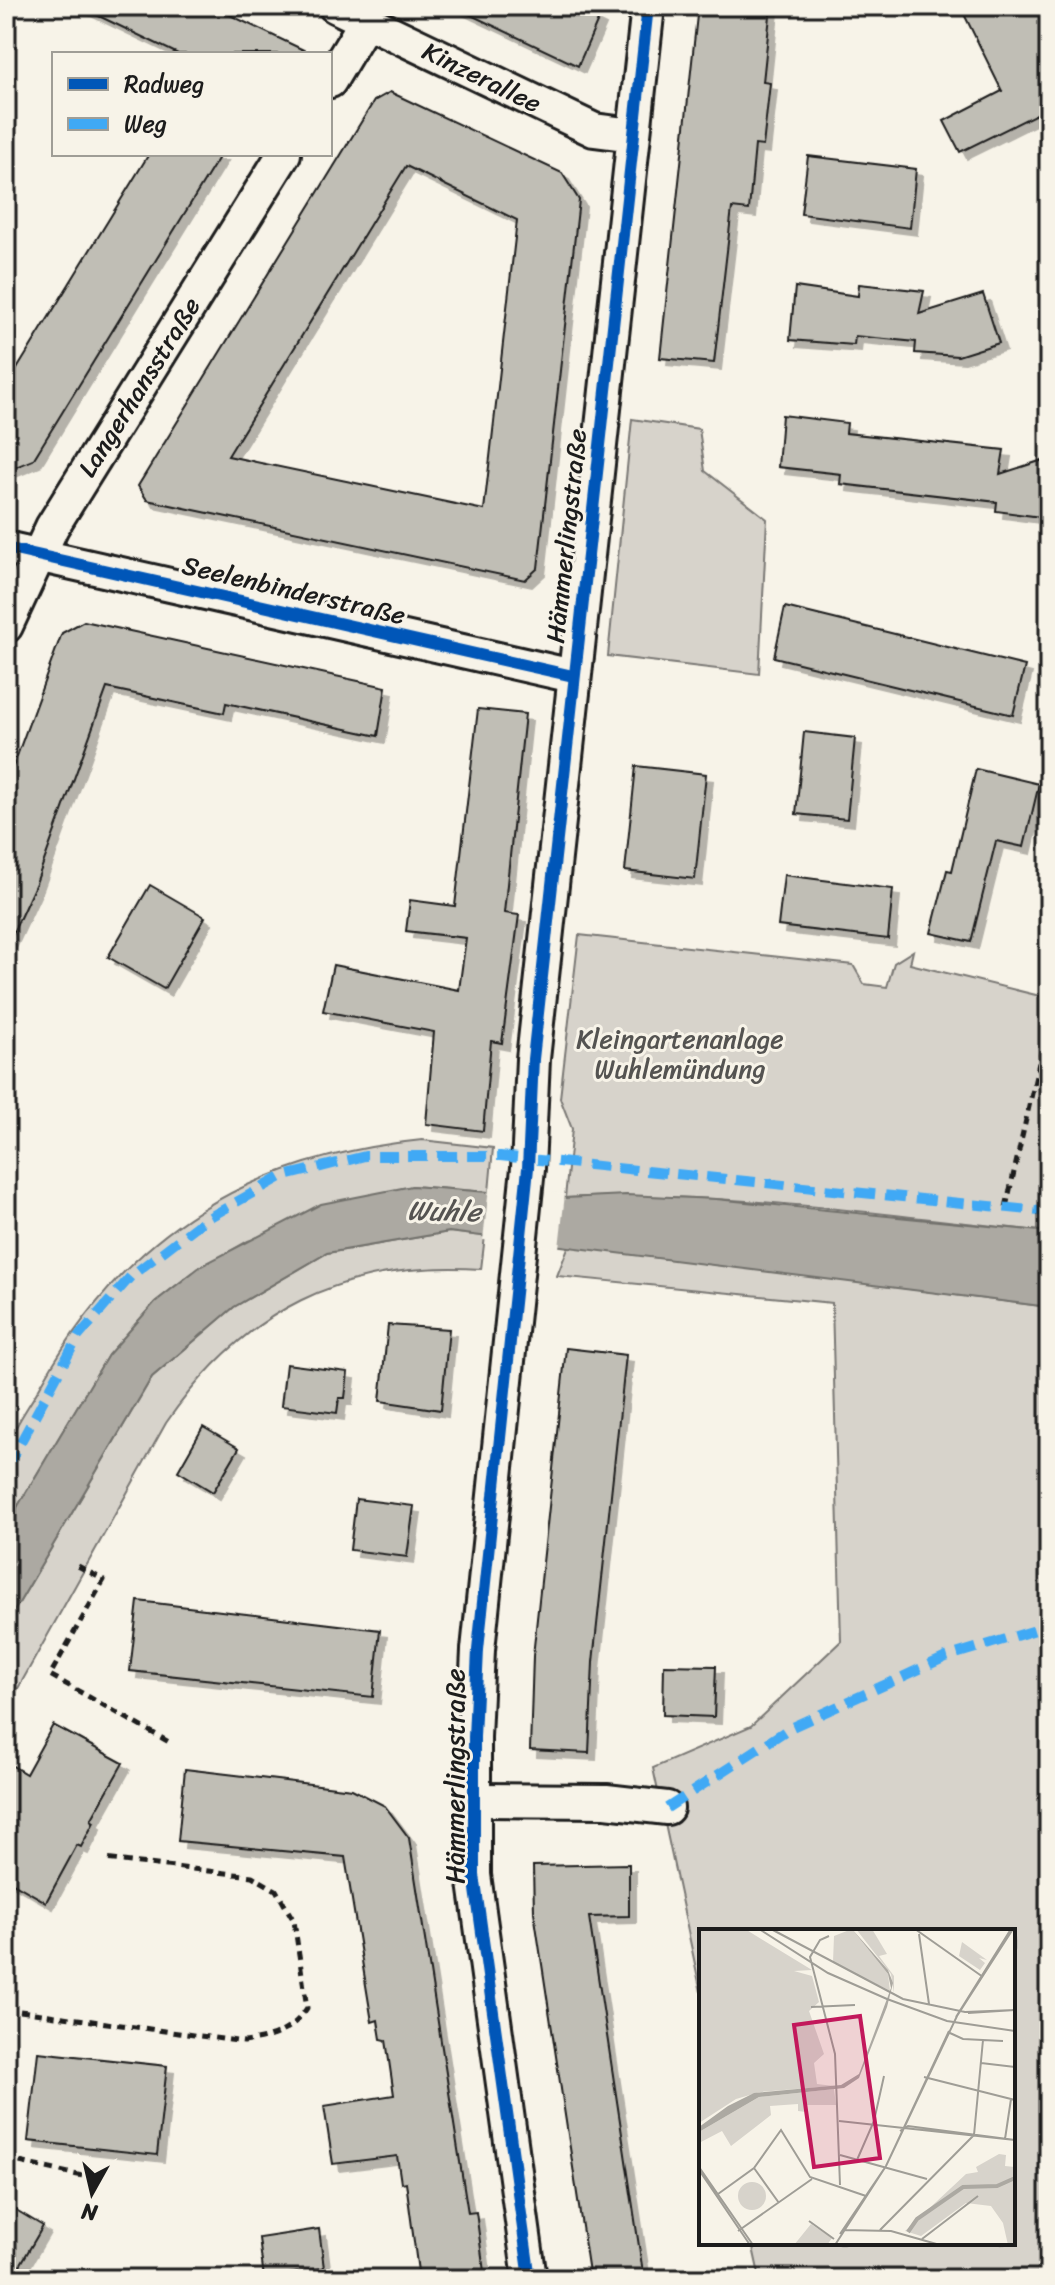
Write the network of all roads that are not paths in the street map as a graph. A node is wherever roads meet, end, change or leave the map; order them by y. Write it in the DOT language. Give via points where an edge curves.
graph roads {
  1 [pos="335,6"];
  2 [pos="648,6"];
  3 [pos="366,21"];
  4 [pos="332,78"];
  5 [pos="633,135"];
  6 [pos="283,156"];
  7 [pos="6,548"];
  8 [pos="37,554"];
  9 [pos="6,626"];
  10 [pos="573,676"];
  11 [pos="474,1800"];
  12 [pos="667,1808"];
  13 [pos="530,2279"];
  1 -- 3 [label="street, Kinzerallee"];
  2 -- 5 [label="street, Hämmerlingstraße"];
  3 -- 4 [label="street"];
  3 -- 5 [label="street, Kinzerallee" via="594,130"];
  5 -- 10 [label="street, Hämmerlingstraße"];
  6 -- 8 [label="street, Langerhansstraße"];
  7 -- 8 [label="street, Seelenbinderstraße"];
  8 -- 9 [label="street, Langerhansstraße"];
  8 -- 10 [label="street, Seelenbinderstraße"];
  10 -- 11 [label="street, Hämmerlingstraße" via="478,1650"];
  11 -- 12 [label="street, Hämmerlingstraße" via="606,1801"];
  11 -- 13 [label="street, Hämmerlingstraße" via="474,1875"];
}
